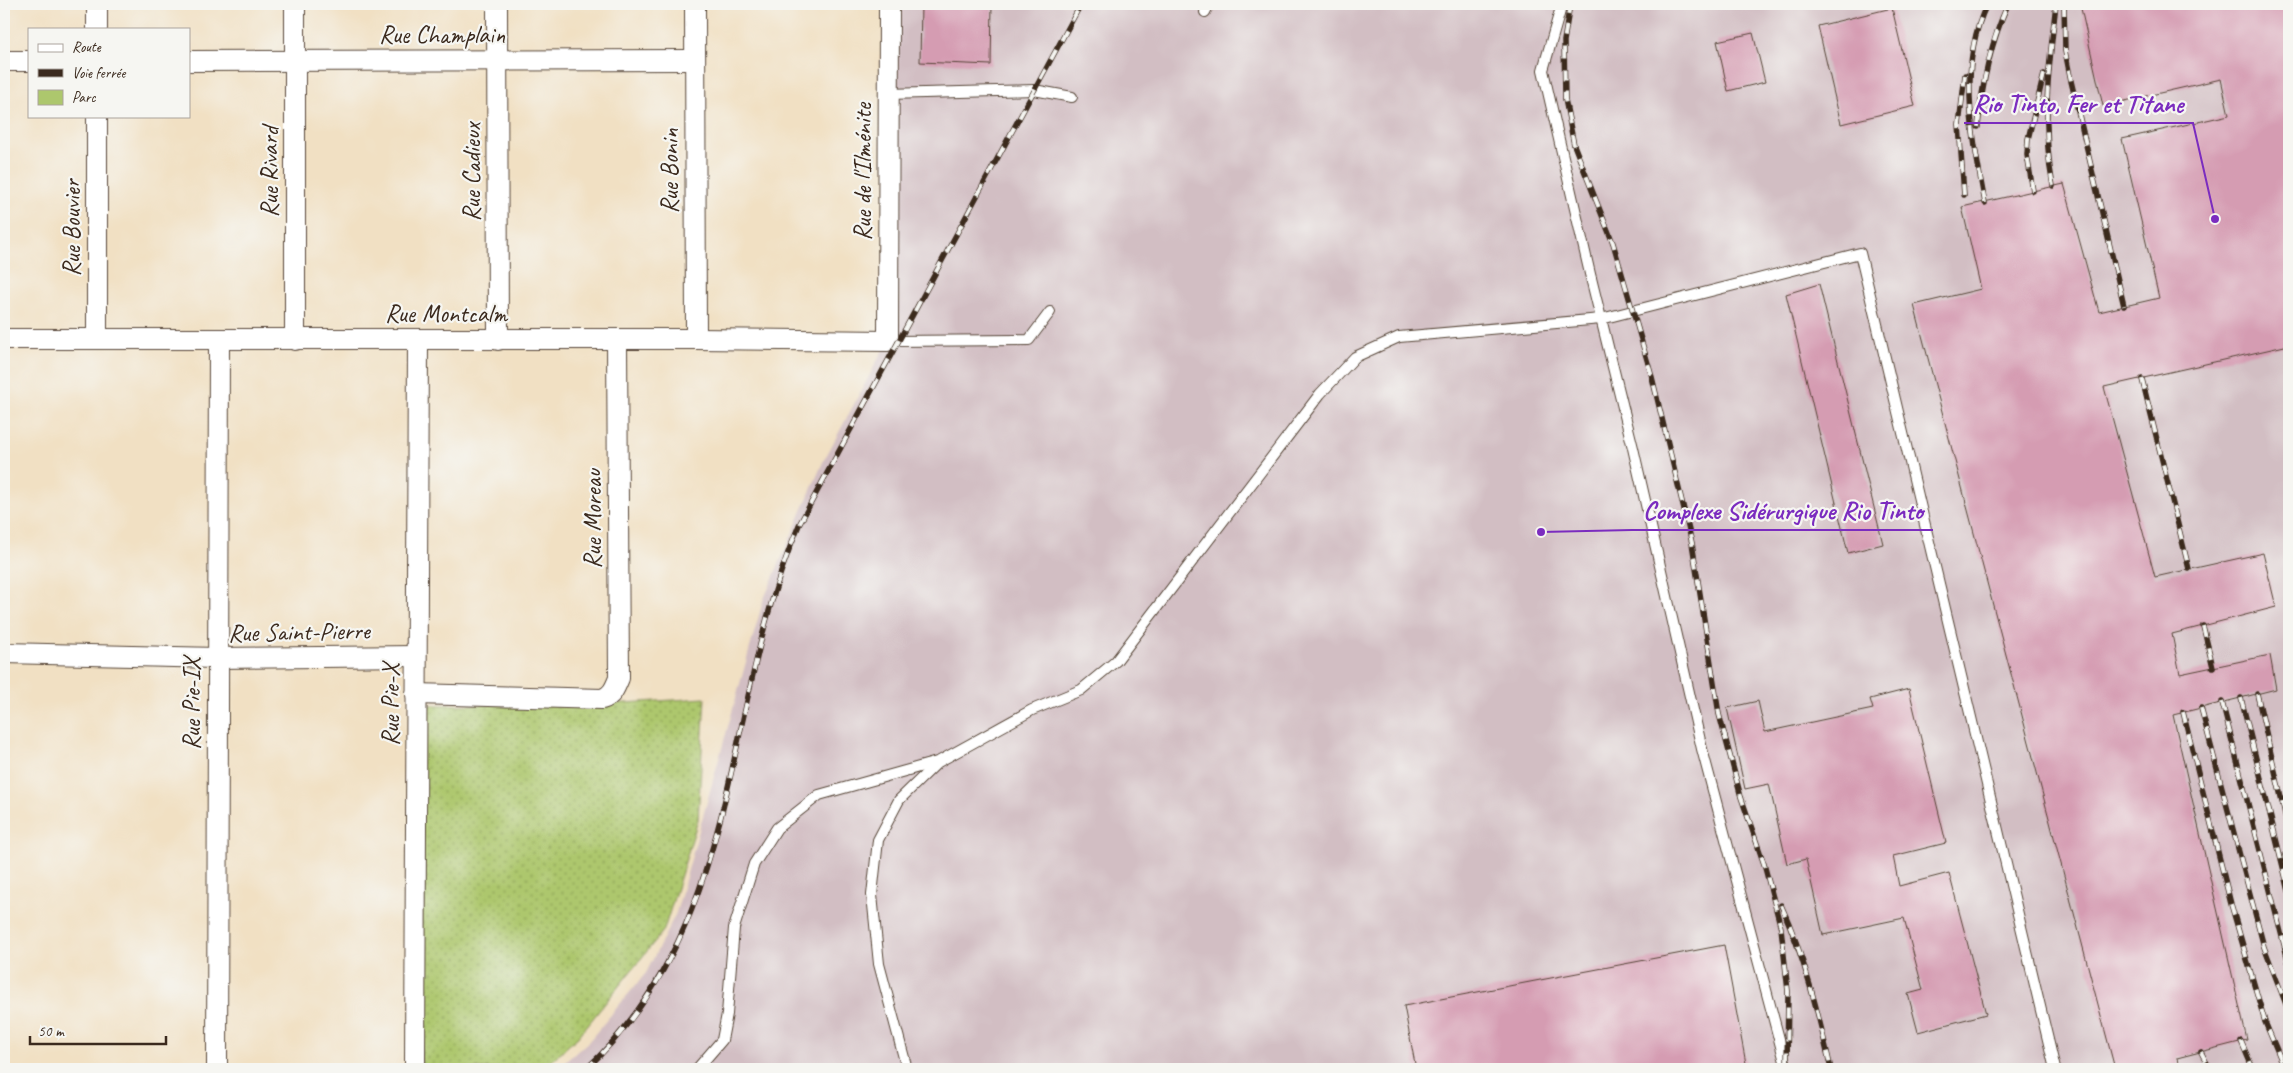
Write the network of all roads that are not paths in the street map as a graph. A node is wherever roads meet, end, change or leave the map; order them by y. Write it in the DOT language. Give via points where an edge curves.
graph roads {
  1 [pos="97,4"];
  2 [pos="295,4"];
  3 [pos="497,4"];
  4 [pos="695,4"];
  5 [pos="888,4"];
  6 [pos="1562,4"];
  7 [pos="97,28"];
  8 [pos="497,60"];
  9 [pos="695,60"];
  10 [pos="4,61"];
  11 [pos="28,61"];
  12 [pos="190,61"];
  13 [pos="295,61"];
  14 [pos="888,94"];
  15 [pos="1072,97"];
  16 [pos="97,118"];
  17 [pos="1050,312"];
  18 [pos="1601,319"];
  19 [pos="4,339"];
  20 [pos="97,339"];
  21 [pos="617,339"];
  22 [pos="696,339"];
  23 [pos="219,340"];
  24 [pos="294,340"];
  25 [pos="418,340"];
  26 [pos="498,340"];
  27 [pos="888,341"];
  28 [pos="4,653"];
  29 [pos="416,656"];
  30 [pos="218,658"];
  31 [pos="416,694"];
  32 [pos="938,762"];
  33 [pos="217,1069"];
  34 [pos="416,1069"];
  35 [pos="697,1069"];
  36 [pos="907,1069"];
  37 [pos="1787,1069"];
  38 [pos="2055,1069"];
  1 -- 7 [label="street"];
  2 -- 13 [label="street, Rue Rivard"];
  3 -- 8 [label="street, Rue Cadieux"];
  4 -- 9 [label="street, Rue Bonin"];
  5 -- 14 [label="street, Rue de l'Ilménite"];
  6 -- 18 [label="lane" via="1542,70"];
  8 -- 9 [label="street, Rue Champlain"];
  8 -- 13 [label="street, Rue Champlain"];
  8 -- 26 [label="street, Rue Cadieux"];
  9 -- 22 [label="street, Rue Bonin"];
  10 -- 11 [label="street"];
  12 -- 13 [label="street, Rue Champlain"];
  13 -- 24 [label="street, Rue Rivard"];
  14 -- 15 [label="lane" via="1034,90"];
  14 -- 27 [label="street, Rue de l'Ilménite"];
  16 -- 20 [label="street, Rue Bouvier"];
  17 -- 27 [label="lane" via="1029,340"];
  18 -- 32 [label="lane" via="1399,338 1355,357 1320,394 1116,661 1081,690 1032,710"];
  18 -- 37 [label="lane" via="1702,749"];
  18 -- 38 [label="lane" via="1860,252"];
  19 -- 20 [label="street, Rue Montcalm"];
  20 -- 23 [label="street, Rue Montcalm"];
  21 -- 22 [label="street, Rue Montcalm"];
  21 -- 26 [label="street, Rue Montcalm"];
  21 -- 31 [label="street, Rue Moreau" via="619,678 608,697"];
  22 -- 27 [label="street, Rue Montcalm"];
  23 -- 24 [label="street, Rue Montcalm"];
  23 -- 30 [label="street, Rue Pie-IX"];
  24 -- 25 [label="street, Rue Montcalm"];
  25 -- 26 [label="street, Rue Montcalm"];
  25 -- 29 [label="street, Rue Pie-X"];
  28 -- 30 [label="street, Rue Saint-Pierre"];
  29 -- 30 [label="street, Rue Saint-Pierre"];
  29 -- 31 [label="street, Rue Pie-X"];
  30 -- 33 [label="street, Rue Pie-IX"];
  31 -- 34 [label="street, Rue Pie-X"];
  32 -- 35 [label="lane" via="819,795 778,828 754,864 734,928 728,1014 722,1040"];
  32 -- 36 [label="lane" via="899,800 878,840 873,886 880,964"];
}
